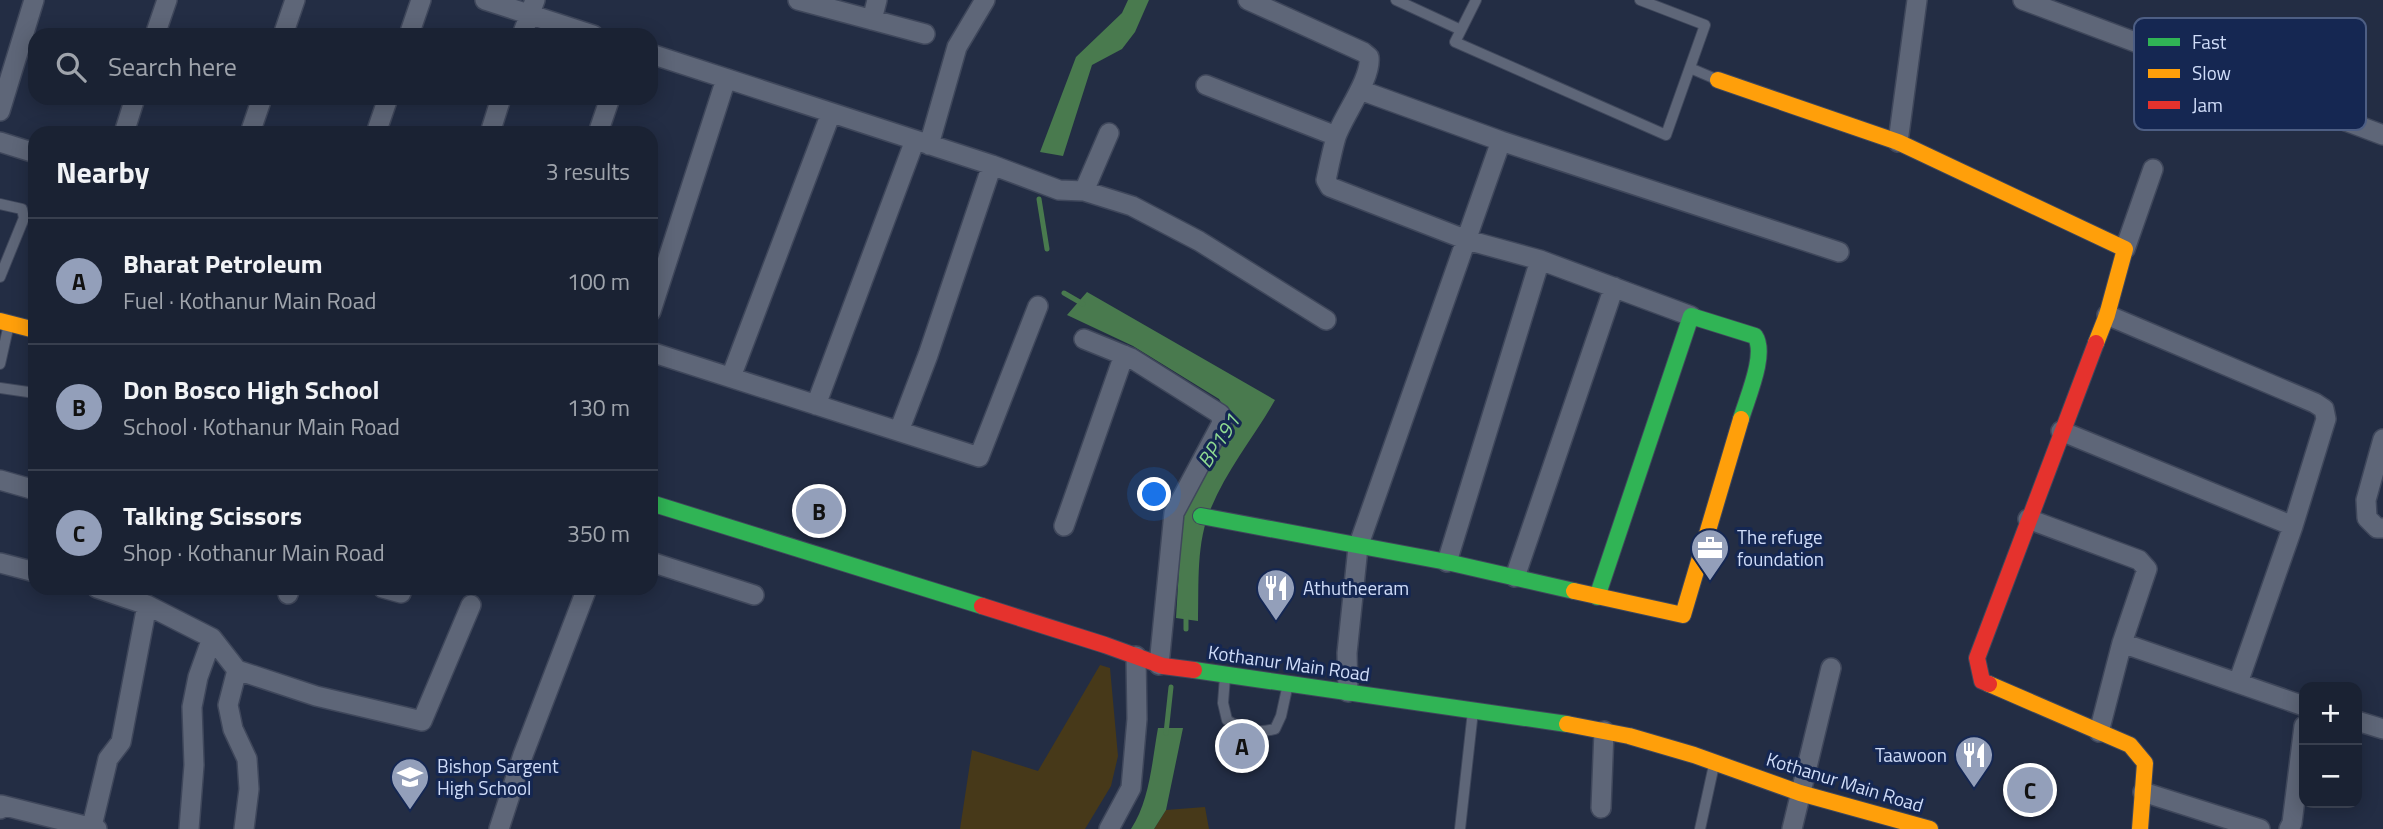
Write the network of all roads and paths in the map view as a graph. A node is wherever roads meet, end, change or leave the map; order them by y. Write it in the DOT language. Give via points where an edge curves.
graph roads {
  1 [pos="34,0"];
  2 [pos="167,0"];
  3 [pos="295,0"];
  4 [pos="421,0"];
  5 [pos="485,0"];
  6 [pos="798,0"];
  7 [pos="877,0"];
  8 [pos="985,0"];
  9 [pos="1248,0"];
  10 [pos="1396,0"];
  11 [pos="1476,0"];
  12 [pos="1640,0"];
  13 [pos="1917,0"];
  14 [pos="2023,0"];
  15 [pos="532,7"];
  16 [pos="873,20"];
  17 [pos="157,28"];
  18 [pos="285,28"];
  19 [pos="411,28"];
  20 [pos="524,28"];
  21 [pos="578,28"];
  22 [pos="1461,30"];
  23 [pos="925,34"];
  24 [pos="2134,42"];
  25 [pos="658,56"];
  26 [pos="1690,68"];
  27 [pos="726,79"];
  28 [pos="1718,80"];
  29 [pos="1206,85"];
  30 [pos="1360,90"];
  31 [pos="133,105"];
  32 [pos="259,105"];
  33 [pos="386,105"];
  34 [pos="499,105"];
  35 [pos="608,105"];
  36 [pos="0,111"];
  37 [pos="831,113"];
  38 [pos="126,126"];
  39 [pos="252,126"];
  40 [pos="378,126"];
  41 [pos="492,126"];
  42 [pos="600,126"];
  43 [pos="2366,129"];
  44 [pos="1109,133"];
  45 [pos="2383,135"];
  46 [pos="1336,136"];
  47 [pos="1501,141"];
  48 [pos="0,142"];
  49 [pos="922,142"];
  50 [pos="1898,142"];
  51 [pos="28,151"];
  52 [pos="992,165"];
  53 [pos="2153,169"];
  54 [pos="1084,191"];
  55 [pos="0,204"];
  56 [pos="1467,240"];
  57 [pos="2125,249"];
  58 [pos="1839,252"];
  59 [pos="1541,260"];
  60 [pos="0,277"];
  61 [pos="1614,287"];
  62 [pos="658,289"];
  63 [pos="1038,306"];
  64 [pos="2107,315"];
  65 [pos="1691,316"];
  66 [pos="1326,320"];
  67 [pos="4,322"];
  68 [pos="28,328"];
  69 [pos="1084,339"];
  70 [pos="658,354"];
  71 [pos="1124,355"];
  72 [pos="0,364"];
  73 [pos="731,377"];
  74 [pos="0,388"];
  75 [pos="28,392"];
  76 [pos="816,405"];
  77 [pos="898,431"];
  78 [pos="2061,431"];
  79 [pos="2383,439"];
  80 [pos="0,480"];
  81 [pos="28,488"];
  82 [pos="658,504"];
  83 [pos="1201,516"];
  84 [pos="2028,519"];
  85 [pos="1064,526"];
  86 [pos="2293,526"];
  87 [pos="2383,528"];
  88 [pos="1359,547"];
  89 [pos="1447,562"];
  90 [pos="0,563"];
  91 [pos="658,564"];
  92 [pos="28,570"];
  93 [pos="1515,577"];
  94 [pos="118,595"];
  95 [pos="584,595"];
  96 [pos="754,595"];
  97 [pos="1597,597"];
  98 [pos="147,605"];
  99 [pos="471,605"];
  100 [pos="212,638"];
  101 [pos="2122,643"];
  102 [pos="1136,656"];
  103 [pos="1159,665"];
  104 [pos="1831,668"];
  105 [pos="237,670"];
  106 [pos="1225,676"];
  107 [pos="2238,683"];
  108 [pos="1288,684"];
  109 [pos="1348,692"];
  110 [pos="2299,704"];
  111 [pos="1473,710"];
  112 [pos="2362,723"];
  113 [pos="2383,729"];
  114 [pos="1604,731"];
  115 [pos="2099,732"];
  116 [pos="2302,745"];
  117 [pos="1714,762"];
  118 [pos="2143,792"];
  119 [pos="1800,793"];
  120 [pos="1601,808"];
  121 [pos="0,809"];
  122 [pos="94,828"];
  123 [pos="189,829"];
  124 [pos="244,829"];
  125 [pos="499,829"];
  126 [pos="1109,829"];
  127 [pos="1460,829"];
  128 [pos="1700,829"];
  129 [pos="1792,829"];
  130 [pos="1930,829"];
  131 [pos="2140,829"];
  132 [pos="2260,829"];
  133 [pos="2289,829"];
  1 -- 36 [label="street"];
  2 -- 17 [label="street"];
  3 -- 18 [label="street"];
  4 -- 19 [label="street"];
  5 -- 15 [label="street"];
  6 -- 16 [label="street"];
  7 -- 16 [label="street"];
  8 -- 49 [label="street" via="957,47"];
  9 -- 30 [label="street" via="1363,52 1370,62"];
  10 -- 22 [label="lane"];
  11 -- 22 [label="lane"];
  12 -- 26 [label="lane" via="1705,25"];
  13 -- 50 [label="street"];
  14 -- 24 [label="street"];
  15 -- 20 [label="street"];
  15 -- 21 [label="street"];
  16 -- 23 [label="street"];
  22 -- 26 [label="lane" via="1455,43 1666,135"];
  25 -- 27 [label="street"];
  26 -- 28 [label="lane"];
  27 -- 37 [label="street"];
  27 -- 62 [label="street"];
  28 -- 50 [label="street"];
  29 -- 46 [label="street"];
  30 -- 46 [label="street"];
  30 -- 47 [label="street"];
  31 -- 38 [label="street"];
  32 -- 39 [label="street"];
  33 -- 40 [label="street"];
  34 -- 41 [label="street"];
  35 -- 42 [label="street"];
  37 -- 49 [label="street"];
  37 -- 73 [label="street"];
  43 -- 45 [label="street"];
  44 -- 54 [label="street"];
  46 -- 56 [label="street" via="1326,180 1330,187"];
  47 -- 56 [label="street"];
  47 -- 58 [label="street"];
  48 -- 51 [label="street"];
  49 -- 52 [label="street"];
  49 -- 76 [label="street"];
  50 -- 57 [label="street"];
  52 -- 54 [label="street" via="1059,190"];
  52 -- 77 [label="street"];
  53 -- 57 [label="street"];
  54 -- 66 [label="street" via="1132,206 1199,241"];
  55 -- 60 [label="lane" via="22,209 24,218"];
  56 -- 59 [label="street"];
  56 -- 88 [label="street"];
  57 -- 64 [label="street"];
  59 -- 61 [label="street"];
  59 -- 89 [label="street"];
  61 -- 65 [label="street"];
  61 -- 93 [label="street"];
  63 -- 77 [label="street" via="979,457"];
  64 -- 78 [label="street"];
  64 -- 86 [label="street" via="2324,409 2326,419"];
  65 -- 97 [label="street"];
  65 -- 97 [label="street" via="1755,336 1760,344 1683,615"];
  67 -- 68 [label="street"];
  67 -- 72 [label="lane"];
  69 -- 71 [label="street"];
  70 -- 73 [label="street"];
  71 -- 85 [label="street"];
  71 -- 103 [label="street" via="1220,414 1222,423 1174,513"];
  73 -- 76 [label="street"];
  74 -- 75 [label="lane"];
  76 -- 77 [label="street"];
  78 -- 84 [label="street"];
  78 -- 86 [label="street"];
  79 -- 87 [label="street" via="2366,500 2367,518"];
  80 -- 81 [label="street"];
  82 -- 102 [label="street, Kothanur Main Road"];
  83 -- 88 [label="street"];
  84 -- 101 [label="street" via="2139,560 2147,569"];
  84 -- 115 [label="street" via="1977,658 1978,670 1982,681"];
  86 -- 107 [label="street"];
  88 -- 89 [label="street"];
  88 -- 109 [label="street" via="1347,653"];
  89 -- 93 [label="street"];
  90 -- 92 [label="street"];
  91 -- 96 [label="street"];
  93 -- 97 [label="street"];
  94 -- 98 [label="street"];
  95 -- 125 [label="street"];
  98 -- 100 [label="street"];
  98 -- 122 [label="street" via="121,742 108,760"];
  99 -- 105 [label="street" via="422,721 316,696"];
  100 -- 105 [label="street"];
  100 -- 123 [label="street" via="192,708"];
  101 -- 107 [label="street"];
  101 -- 115 [label="street"];
  102 -- 103 [label="street, Kothanur Main Road"];
  102 -- 126 [label="street" via="1131,788"];
  103 -- 106 [label="street, Kothanur Main Road"];
  104 -- 119 [label="street"];
  105 -- 124 [label="street" via="228,705 247,759"];
  106 -- 108 [label="street, Kothanur Main Road"];
  106 -- 108 [label="lane" via="1227,720 1259,733 1275,729"];
  107 -- 110 [label="street"];
  108 -- 109 [label="street, Kothanur Main Road"];
  109 -- 111 [label="street, Kothanur Main Road"];
  111 -- 114 [label="street, Kothanur Main Road"];
  111 -- 127 [label="lane"];
  112 -- 113 [label="street"];
  114 -- 117 [label="street, Kothanur Main Road"];
  114 -- 120 [label="street"];
  115 -- 118 [label="street" via="2130,745 2145,763"];
  116 -- 133 [label="street"];
  117 -- 119 [label="street, Kothanur Main Road"];
  117 -- 128 [label="lane"];
  118 -- 131 [label="street"];
  118 -- 132 [label="street"];
  119 -- 129 [label="street"];
  119 -- 130 [label="street, Kothanur Main Road"];
  121 -- 122 [label="street" via="1,805"];
}
